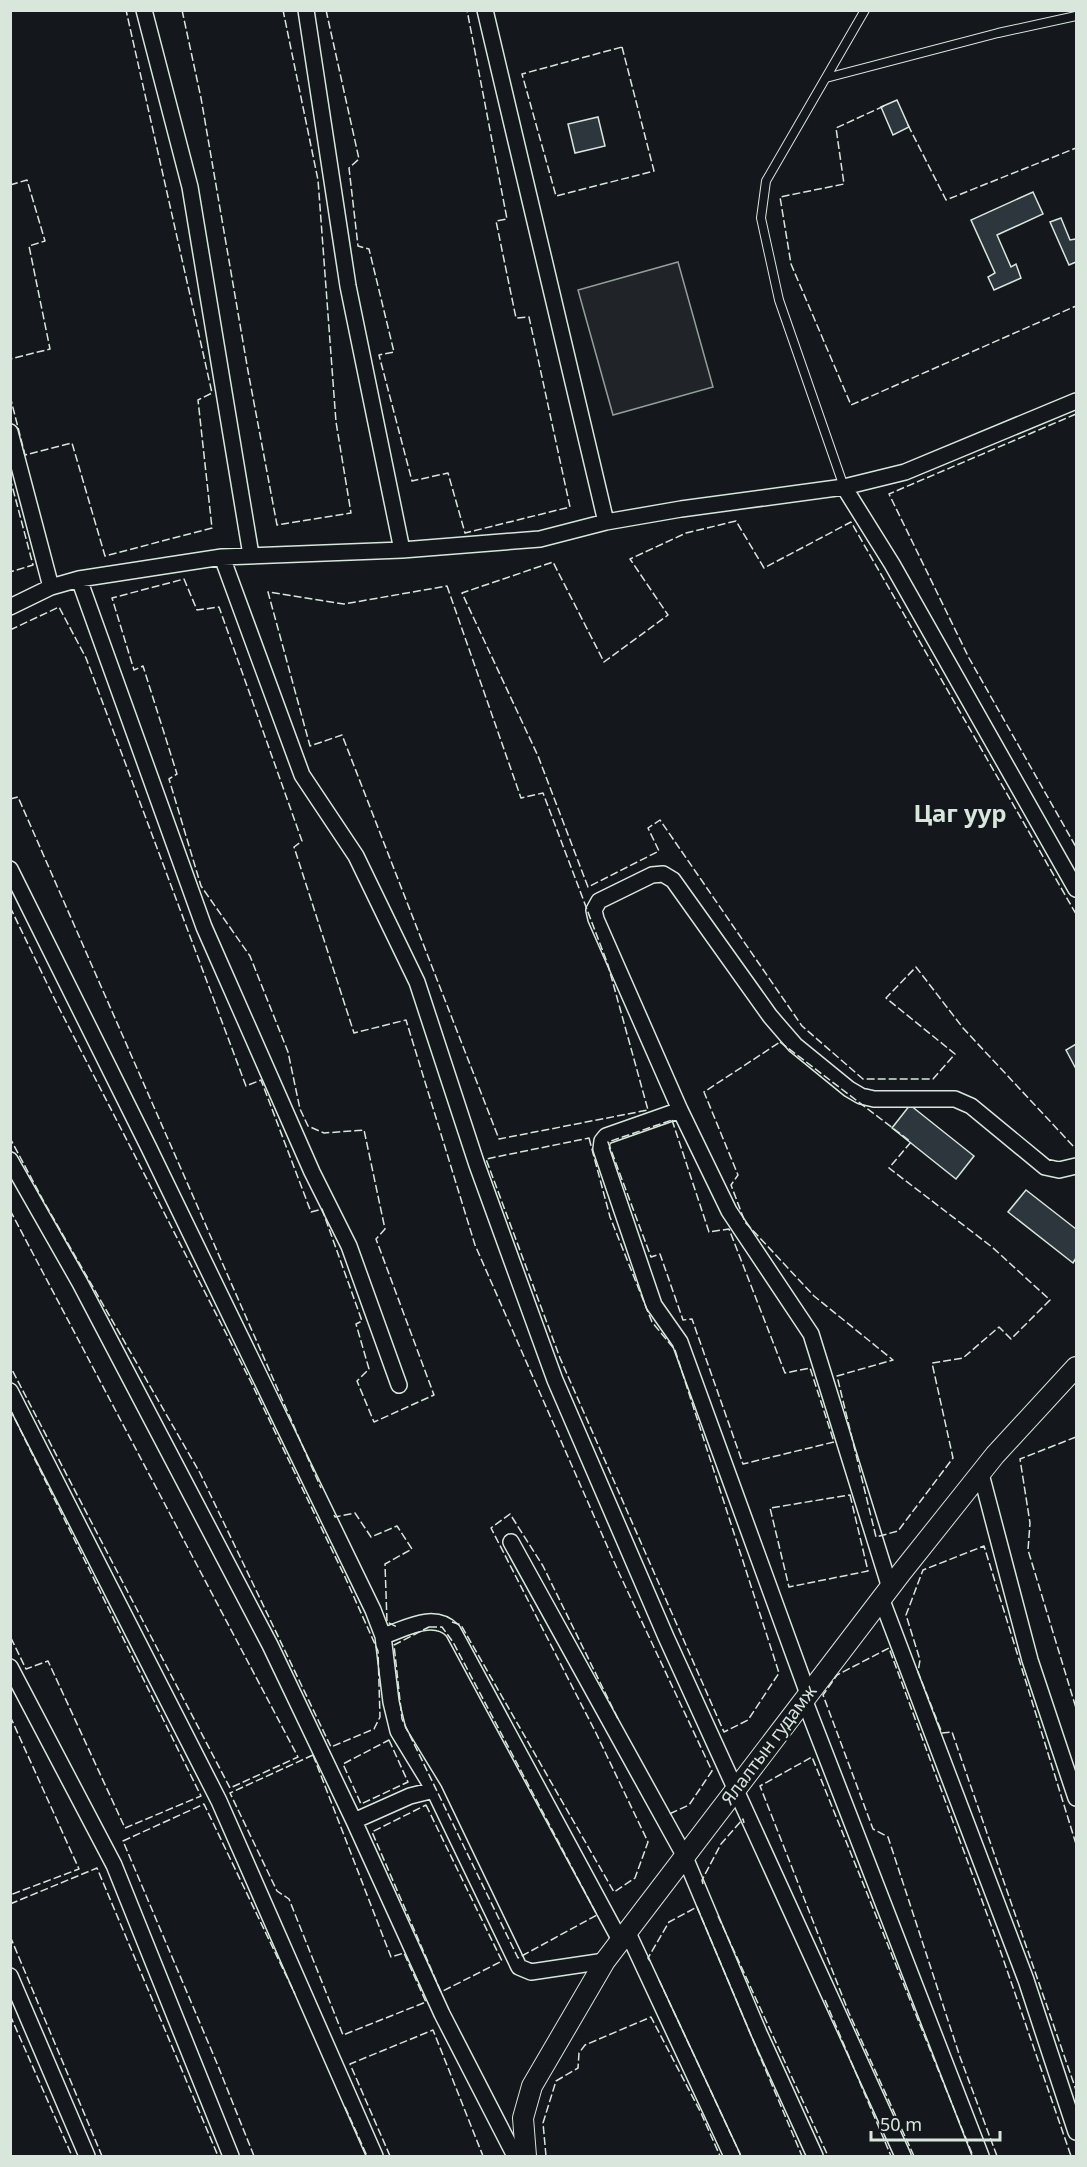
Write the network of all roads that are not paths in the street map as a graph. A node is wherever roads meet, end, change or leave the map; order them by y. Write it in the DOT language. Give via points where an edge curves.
graph roads {
  1 [pos="144,10"];
  2 [pos="306,10"];
  3 [pos="485,10"];
  4 [pos="865,10"];
  5 [pos="1077,16"];
  6 [pos="826,78"];
  7 [pos="1077,401"];
  8 [pos="10,432"];
  9 [pos="844,487"];
  10 [pos="606,522"];
  11 [pos="402,549"];
  12 [pos="251,555"];
  13 [pos="222,557"];
  14 [pos="79,579"];
  15 [pos="51,587"];
  16 [pos="10,607"];
  17 [pos="10,869"];
  18 [pos="1077,889"];
  19 [pos="680,1110"];
  20 [pos="10,1160"];
  21 [pos="1077,1166"];
  22 [pos="1077,1367"];
  23 [pos="399,1385"];
  24 [pos="10,1392"];
  25 [pos="981,1474"];
  26 [pos="511,1542"];
  27 [pos="885,1593"];
  28 [pos="383,1636"];
  29 [pos="10,1667"];
  30 [pos="806,1697"];
  31 [pos="736,1787"];
  32 [pos="434,1790"];
  33 [pos="1077,1798"];
  34 [pos="354,1821"];
  35 [pos="684,1855"];
  36 [pos="625,1937"];
  37 [pos="605,1961"];
  38 [pos="10,1976"];
  39 [pos="15,2001"];
  40 [pos="1077,2132"];
  41 [pos="87,2157"];
  42 [pos="231,2157"];
  43 [pos="375,2157"];
  44 [pos="515,2157"];
  45 [pos="526,2157"];
  46 [pos="732,2157"];
  47 [pos="815,2157"];
  48 [pos="903,2157"];
  49 [pos="981,2157"];
  1 -- 12 [label="street" via="190,187"];
  2 -- 11 [label="street" via="348,286"];
  3 -- 10 [label="street"];
  4 -- 6 [label="lane"];
  5 -- 6 [label="lane"];
  6 -- 9 [label="lane" via="766,181 761,218 778,300"];
  7 -- 9 [label="street" via="905,472"];
  8 -- 15 [label="street"];
  9 -- 10 [label="street"];
  9 -- 18 [label="street"];
  10 -- 11 [label="street" via="540,539"];
  11 -- 12 [label="street"];
  12 -- 13 [label="street"];
  13 -- 14 [label="street"];
  13 -- 31 [label="street" via="302,775 356,856 417,982 477,1165 555,1380 666,1637"];
  14 -- 15 [label="street"];
  14 -- 23 [label="street" via="204,927 312,1172 349,1246"];
  15 -- 16 [label="street"];
  17 -- 28 [label="street" via="155,1159"];
  19 -- 21 [label="street" via="594,910 599,901 652,875 663,874 672,880 770,1016 795,1045 849,1089 874,1099 955,1099 971,1106 1045,1167 1059,1170"];
  19 -- 27 [label="street" via="729,1211 811,1334"];
  19 -- 30 [label="street" via="606,1136 601,1149 654,1305 680,1342"];
  20 -- 34 [label="street" via="80,1283 270,1645"];
  22 -- 25 [label="street, Ялалтын гудамж"];
  24 -- 43 [label="street" via="219,1801"];
  25 -- 27 [label="street, Ялалтын гудамж"];
  25 -- 33 [label="street" via="1030,1660"];
  26 -- 35 [label="street"];
  27 -- 30 [label="street, Ялалтын гудамж"];
  27 -- 40 [label="street"];
  28 -- 32 [label="street" via="398,1731"];
  28 -- 36 [label="street" via="428,1621 446,1624 453,1631"];
  29 -- 42 [label="street" via="114,1865"];
  30 -- 31 [label="street, Ялалтын гудамж"];
  30 -- 49 [label="street"];
  31 -- 35 [label="street, Ялалтын гудамж"];
  31 -- 48 [label="street"];
  32 -- 34 [label="street" via="410,1796"];
  32 -- 37 [label="street" via="519,1967 531,1972"];
  34 -- 44 [label="street" via="442,2014"];
  35 -- 36 [label="street, Ялалтын гудамж"];
  35 -- 47 [label="street"];
  36 -- 37 [label="street, Ялалтын гудамж"];
  36 -- 46 [label="street"];
  37 -- 45 [label="street, Ялалтын гудамж" via="532,2086 523,2118"];
  38 -- 39 [label="street"];
  39 -- 41 [label="street"];
}
